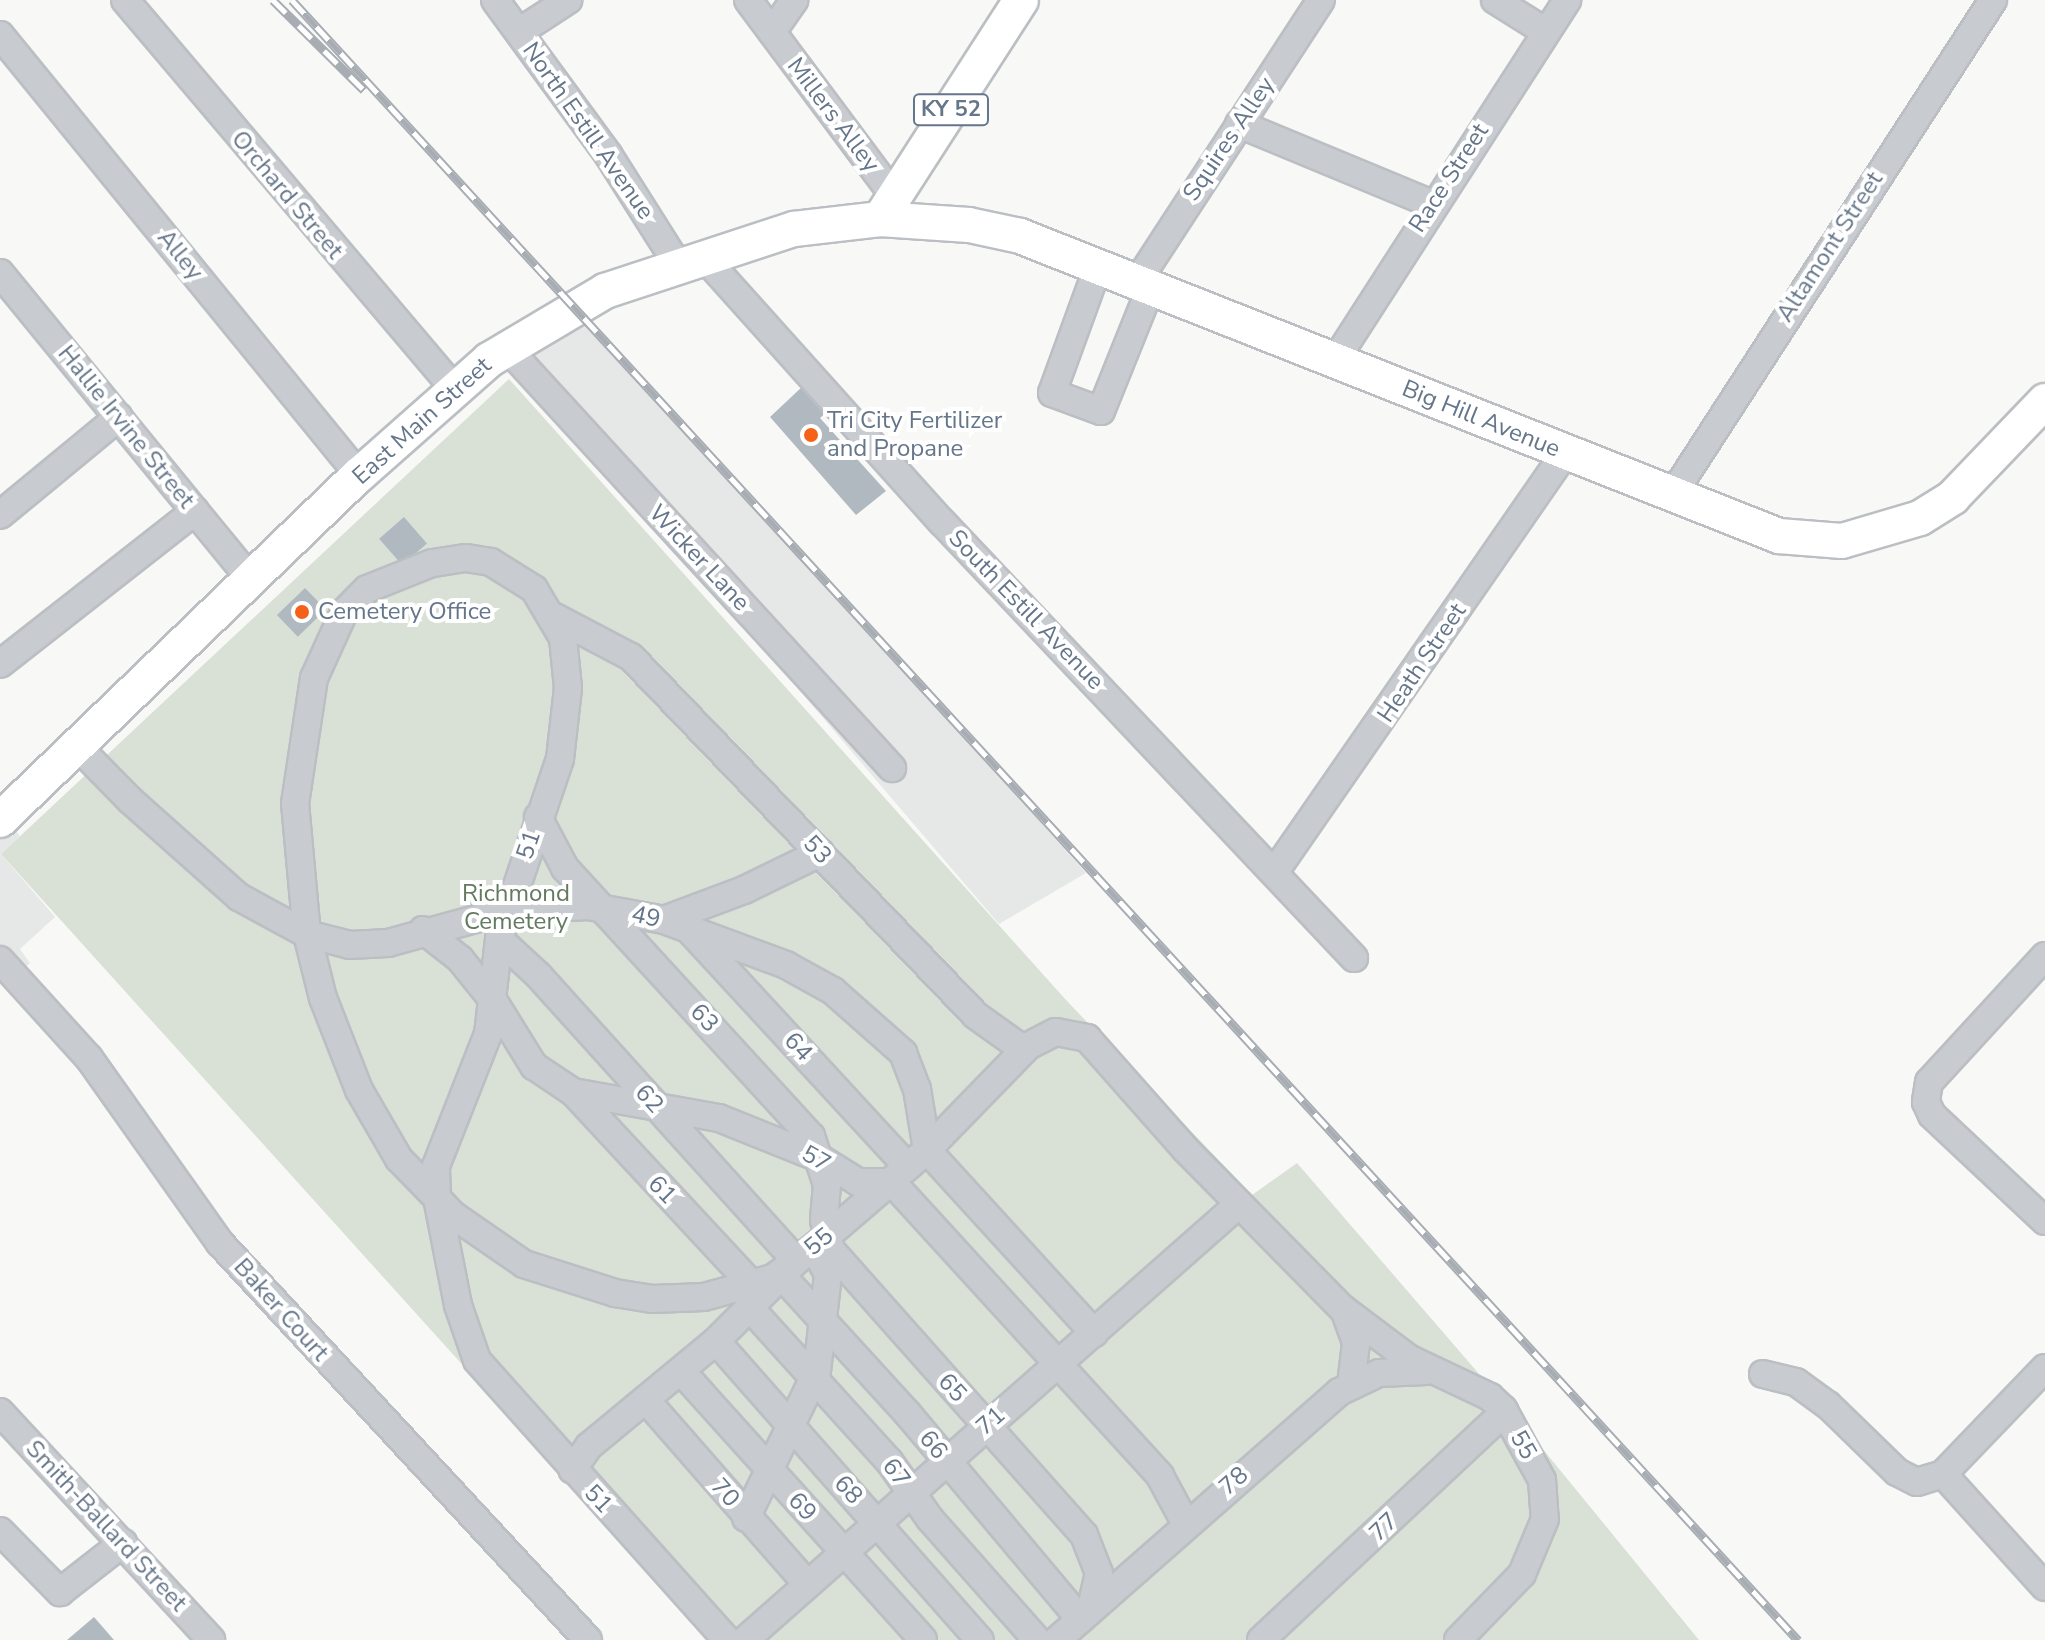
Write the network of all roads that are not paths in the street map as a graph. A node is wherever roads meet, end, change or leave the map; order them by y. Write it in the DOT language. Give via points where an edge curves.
graph roads {
  1 [pos="125,0"];
  2 [pos="495,0"];
  3 [pos="568,0"];
  4 [pos="748,0"];
  5 [pos="794,0"];
  6 [pos="1021,0"];
  7 [pos="1321,0"];
  8 [pos="1495,0"];
  9 [pos="1567,0"];
  10 [pos="1993,0"];
  11 [pos="519,32"];
  12 [pos="772,32"];
  13 [pos="1546,32"];
  14 [pos="0,35"];
  15 [pos="1239,124"];
  16 [pos="1432,204"];
  17 [pos="888,208"];
  18 [pos="690,260"];
  19 [pos="1099,264"];
  20 [pos="0,273"];
  21 [pos="1145,282"];
  22 [pos="507,348"];
  23 [pos="1336,359"];
  24 [pos="453,387"];
  25 [pos="2044,403"];
  26 [pos="119,417"];
  27 [pos="1565,453"];
  28 [pos="359,475"];
  29 [pos="1671,497"];
  30 [pos="195,511"];
  31 [pos="0,515"];
  32 [pos="253,582"];
  33 [pos="553,616"];
  34 [pos="613,644"];
  35 [pos="0,664"];
  36 [pos="568,688"];
  37 [pos="79,748"];
  38 [pos="892,768"];
  39 [pos="4,809"];
  40 [pos="538,817"];
  41 [pos="820,853"];
  42 [pos="1276,870"];
  43 [pos="605,909"];
  44 [pos="509,910"];
  45 [pos="675,924"];
  46 [pos="423,930"];
  47 [pos="307,934"];
  48 [pos="499,939"];
  49 [pos="2045,956"];
  50 [pos="1354,958"];
  51 [pos="0,960"];
  52 [pos="493,1000"];
  53 [pos="1024,1050"];
  54 [pos="573,1092"];
  55 [pos="654,1104"];
  56 [pos="821,1159"];
  57 [pos="909,1167"];
  58 [pos="437,1198"];
  59 [pos="1239,1204"];
  60 [pos="2045,1221"];
  61 [pos="804,1256"];
  62 [pos="752,1298"];
  63 [pos="1343,1309"];
  64 [pos="825,1327"];
  65 [pos="1094,1333"];
  66 [pos="716,1341"];
  67 [pos="1057,1365"];
  68 [pos="2045,1368"];
  69 [pos="682,1372"];
  70 [pos="1435,1373"];
  71 [pos="1763,1374"];
  72 [pos="814,1379"];
  73 [pos="1351,1385"];
  74 [pos="646,1400"];
  75 [pos="0,1412"];
  76 [pos="1505,1412"];
  77 [pos="791,1426"];
  78 [pos="986,1426"];
  79 [pos="946,1461"];
  80 [pos="768,1469"];
  81 [pos="572,1470"];
  82 [pos="1943,1474"];
  83 [pos="1160,1476"];
  84 [pos="911,1493"];
  85 [pos="1215,1498"];
  86 [pos="746,1518"];
  87 [pos="877,1522"];
  88 [pos="1186,1524"];
  89 [pos="0,1531"];
  90 [pos="1084,1535"];
  91 [pos="123,1543"];
  92 [pos="844,1553"];
  93 [pos="1139,1565"];
  94 [pos="807,1584"];
  95 [pos="2045,1587"];
  96 [pos="1086,1614"];
  97 [pos="211,1640"];
  98 [pos="588,1640"];
  99 [pos="727,1640"];
  100 [pos="745,1640"];
  101 [pos="923,1640"];
  102 [pos="980,1640"];
  103 [pos="1037,1640"];
  104 [pos="1057,1640"];
  105 [pos="1261,1640"];
  106 [pos="1458,1640"];
  1 -- 24 [label="street, Orchard Street"];
  2 -- 11 [label="street, North Estill Avenue"];
  3 -- 11 [label="street"];
  4 -- 12 [label="street, Millers Alley"];
  5 -- 12 [label="street, Millers Alley"];
  6 -- 17 [label="main road, KY 52"];
  7 -- 15 [label="street, Squires Alley"];
  8 -- 13 [label="street"];
  9 -- 13 [label="street, Race Street"];
  10 -- 29 [label="street, Altamont Street"];
  11 -- 18 [label="street, North Estill Avenue"];
  12 -- 17 [label="street, Millers Alley"];
  13 -- 16 [label="street, Race Street"];
  14 -- 28 [label="street, Alley"];
  15 -- 16 [label="street"];
  15 -- 21 [label="street, Squires Alley"];
  16 -- 23 [label="street, Race Street"];
  17 -- 18 [label="main road, East Main Street"];
  17 -- 19 [label="main road, Big Hill Avenue" via="1020,236"];
  18 -- 22 [label="main road, East Main Street" via="576,304"];
  18 -- 42 [label="street, South Estill Avenue"];
  19 -- 21 [label="main road, Big Hill Avenue"];
  19 -- 21 [label="street, Squires Alley" via="1052,393 1101,411"];
  20 -- 26 [label="street, Hallie Irvine Street"];
  21 -- 23 [label="main road, Big Hill Avenue"];
  22 -- 24 [label="main road, East Main Street"];
  22 -- 38 [label="street, Wicker Lane"];
  23 -- 27 [label="main road, Big Hill Avenue"];
  24 -- 28 [label="main road, East Main Street"];
  25 -- 29 [label="main road, Big Hill Avenue" via="1953,497 1920,518 1872,536 1842,541 1779,536"];
  26 -- 30 [label="street, Hallie Irvine Street"];
  26 -- 31 [label="street"];
  27 -- 29 [label="main road, Big Hill Avenue"];
  27 -- 42 [label="street, Heath Street"];
  28 -- 32 [label="main road, East Main Street"];
  30 -- 32 [label="street, Hallie Irvine Street"];
  30 -- 35 [label="street"];
  32 -- 37 [label="main road, East Main Street"];
  33 -- 34 [label="street, 53"];
  33 -- 36 [label="street, 51" via="563,638"];
  33 -- 47 [label="street, 51" via="520,577 491,562 465,558 384,580 353,599 319,659 299,764 296,843"];
  34 -- 36 [label="street" via="580,662"];
  34 -- 41 [label="street, 53" via="650,674"];
  36 -- 40 [label="street, 51" via="565,736"];
  37 -- 39 [label="main road, East Main Street"];
  37 -- 47 [label="street, 49" via="239,897"];
  40 -- 43 [label="street, 63" via="552,852"];
  40 -- 44 [label="street, 51"];
  41 -- 45 [label="street"];
  41 -- 53 [label="street, 53" via="975,1015"];
  42 -- 50 [label="street, South Estill Avenue"];
  43 -- 44 [label="street, 49"];
  43 -- 45 [label="street, 49"];
  43 -- 56 [label="street, 63" via="800,1122"];
  44 -- 46 [label="street, 49"];
  44 -- 48 [label="street, 51"];
  45 -- 57 [label="street, 64"];
  45 -- 57 [label="street, 49" via="786,965 849,1002 878,1027 903,1053 912,1072"];
  46 -- 47 [label="street, 49" via="388,943 350,945"];
  46 -- 52 [label="street, 57" via="446,944"];
  47 -- 58 [label="street" via="337,1041 359,1090 388,1146"];
  48 -- 52 [label="street, 51"];
  48 -- 55 [label="street, 62"];
  49 -- 60 [label="street" via="1929,1082 1926,1102 1932,1115"];
  51 -- 98 [label="street, Baker Court" via="96,1067 220,1243"];
  52 -- 54 [label="street, 57" via="534,1066"];
  52 -- 58 [label="street, 51" via="479,1060 440,1147"];
  53 -- 57 [label="street, 55"];
  53 -- 59 [label="street, 55" via="1056,1032 1087,1038"];
  54 -- 55 [label="street, 57"];
  54 -- 62 [label="street, 61"];
  55 -- 56 [label="street, 57" via="719,1118"];
  55 -- 61 [label="street, 62"];
  56 -- 57 [label="street, 57" via="858,1182"];
  56 -- 61 [label="street, 63"];
  57 -- 61 [label="street, 55"];
  57 -- 65 [label="street"];
  57 -- 67 [label="street"];
  58 -- 62 [label="street" via="524,1264 596,1289 687,1299"];
  58 -- 81 [label="street, 51" via="458,1305 477,1360"];
  59 -- 63 [label="street, 55"];
  59 -- 65 [label="street, 71"];
  61 -- 62 [label="street, 55"];
  61 -- 64 [label="street, 66"];
  61 -- 64 [label="street, 63" via="828,1274"];
  61 -- 78 [label="street, 65" via="849,1275"];
  62 -- 66 [label="street, 55"];
  62 -- 72 [label="street, 67"];
  63 -- 70 [label="street, 55"];
  63 -- 73 [label="street, 55" via="1356,1343"];
  64 -- 72 [label="street, 63"];
  64 -- 79 [label="street, 66"];
  65 -- 67 [label="street, 71"];
  66 -- 69 [label="street, 55"];
  66 -- 77 [label="street, 68"];
  67 -- 78 [label="street, 71"];
  67 -- 83 [label="street"];
  68 -- 82 [label="street"];
  69 -- 74 [label="street, 55"];
  69 -- 80 [label="street, 69"];
  70 -- 73 [label="street, 78" via="1399,1370"];
  70 -- 76 [label="street, 55" via="1490,1397"];
  71 -- 82 [label="street" via="1796,1382 1828,1405 1897,1472 1917,1482"];
  72 -- 77 [label="street, 63"];
  72 -- 84 [label="street, 67"];
  73 -- 85 [label="street, 78"];
  74 -- 81 [label="street, 55" via="589,1446"];
  74 -- 86 [label="street, 70"];
  75 -- 91 [label="street, Smith-Ballard Street"];
  76 -- 105 [label="street, 77"];
  76 -- 106 [label="street, 55" via="1542,1480 1545,1519 1522,1574"];
  77 -- 80 [label="street, 63"];
  77 -- 87 [label="street, 68"];
  78 -- 79 [label="street, 71"];
  78 -- 90 [label="street, 65"];
  79 -- 84 [label="street, 71"];
  79 -- 96 [label="street, 66"];
  80 -- 86 [label="street, 63"];
  80 -- 92 [label="street, 69"];
  81 -- 99 [label="street, 51"];
  82 -- 95 [label="street"];
  83 -- 85 [label="street" via="1187,1497"];
  83 -- 88 [label="street"];
  84 -- 87 [label="street, 71"];
  84 -- 103 [label="street, 67"];
  85 -- 88 [label="street, 78"];
  86 -- 94 [label="street, 70"];
  87 -- 92 [label="street, 71"];
  87 -- 102 [label="street, 68"];
  88 -- 93 [label="street, 78"];
  89 -- 91 [label="street" via="60,1592"];
  90 -- 93 [label="street, 65" via="1118,1560"];
  90 -- 96 [label="street, 65" via="1099,1573"];
  91 -- 97 [label="street, Smith-Ballard Street"];
  92 -- 94 [label="street, 71"];
  92 -- 101 [label="street, 69"];
  93 -- 96 [label="street, 78"];
  94 -- 100 [label="street, 71"];
  96 -- 104 [label="street, 78"];
}
